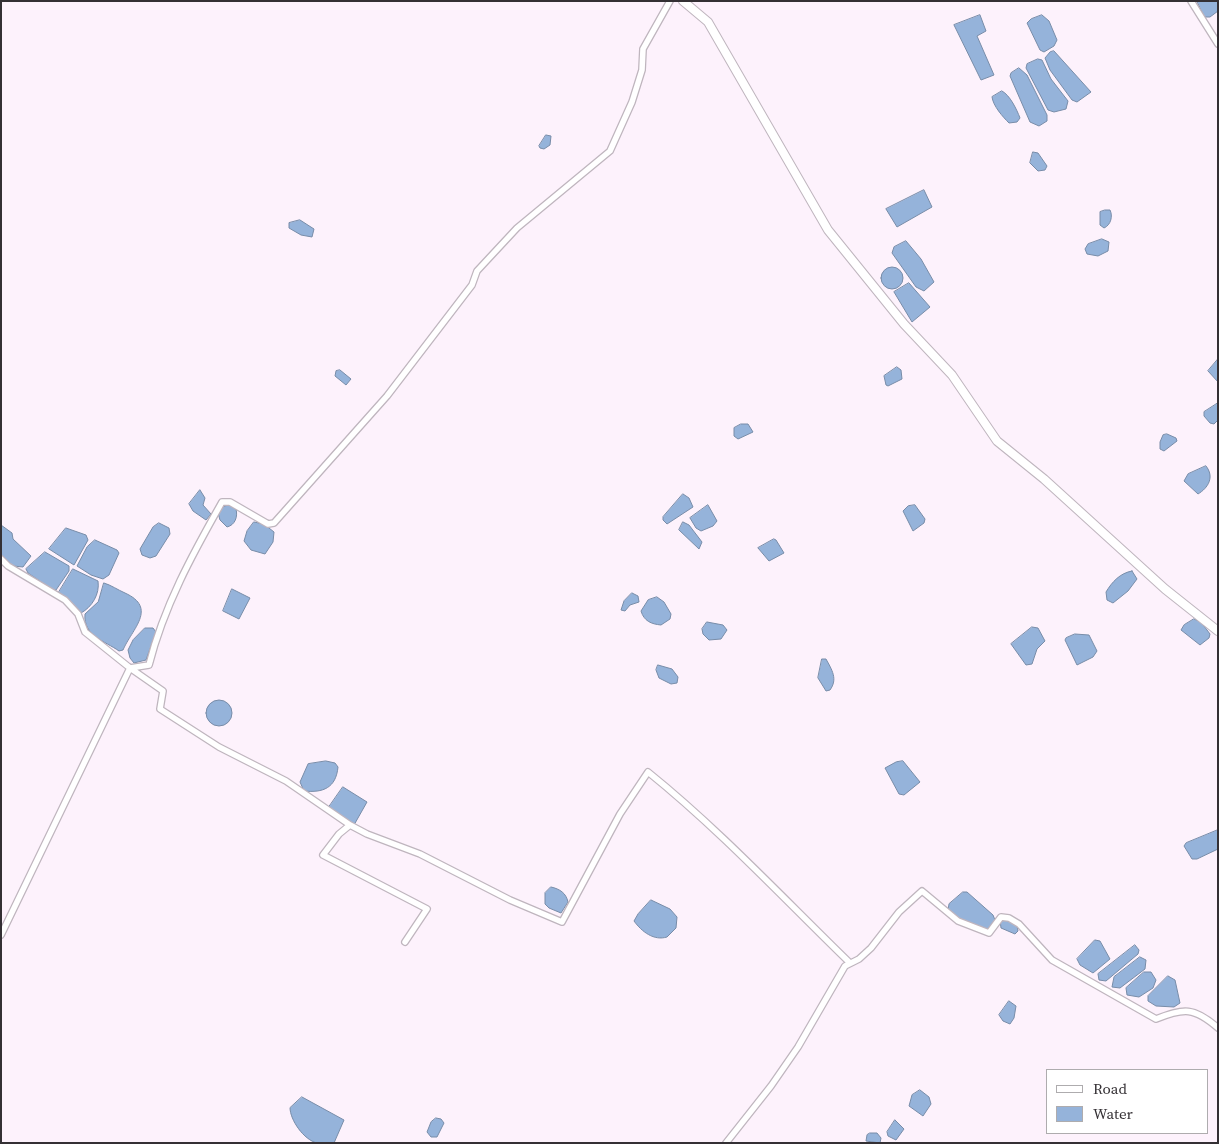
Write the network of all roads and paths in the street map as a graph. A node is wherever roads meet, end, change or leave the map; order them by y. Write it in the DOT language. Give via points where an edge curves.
graph roads {
  1 [pos="670,1"];
  2 [pos="683,1"];
  3 [pos="1190,1"];
  4 [pos="1218,44"];
  5 [pos="1,559"];
  6 [pos="1218,631"];
  7 [pos="130,668"];
  8 [pos="350,824"];
  9 [pos="1,936"];
  10 [pos="406,942"];
  11 [pos="850,963"];
  12 [pos="1218,1028"];
  13 [pos="726,1143"];
  1 -- 7 [label="street" via="643,49 642,70 632,102 610,151 517,228 477,271 472,285 386,396 274,523 268,524 230,502 222,502 169,601 149,665"];
  2 -- 6 [label="street" via="708,22 828,230 904,324 952,375 997,441 1044,479 1165,589"];
  3 -- 4 [label="street"];
  5 -- 7 [label="street" via="65,600 78,614 85,632"];
  7 -- 8 [label="street" via="163,691 160,709 219,747 286,781"];
  7 -- 9 [label="street"];
  8 -- 10 [label="street" via="323,855 427,909"];
  8 -- 11 [label="street" via="562,922 620,814 648,772 718,832"];
  11 -- 12 [label="street" via="871,948 899,912 922,891 958,921 984,932 989,933 1002,918 1009,918 1019,924 1052,960 1156,1019 1190,1010"];
  11 -- 13 [label="street" via="834,983 798,1047"];
}
